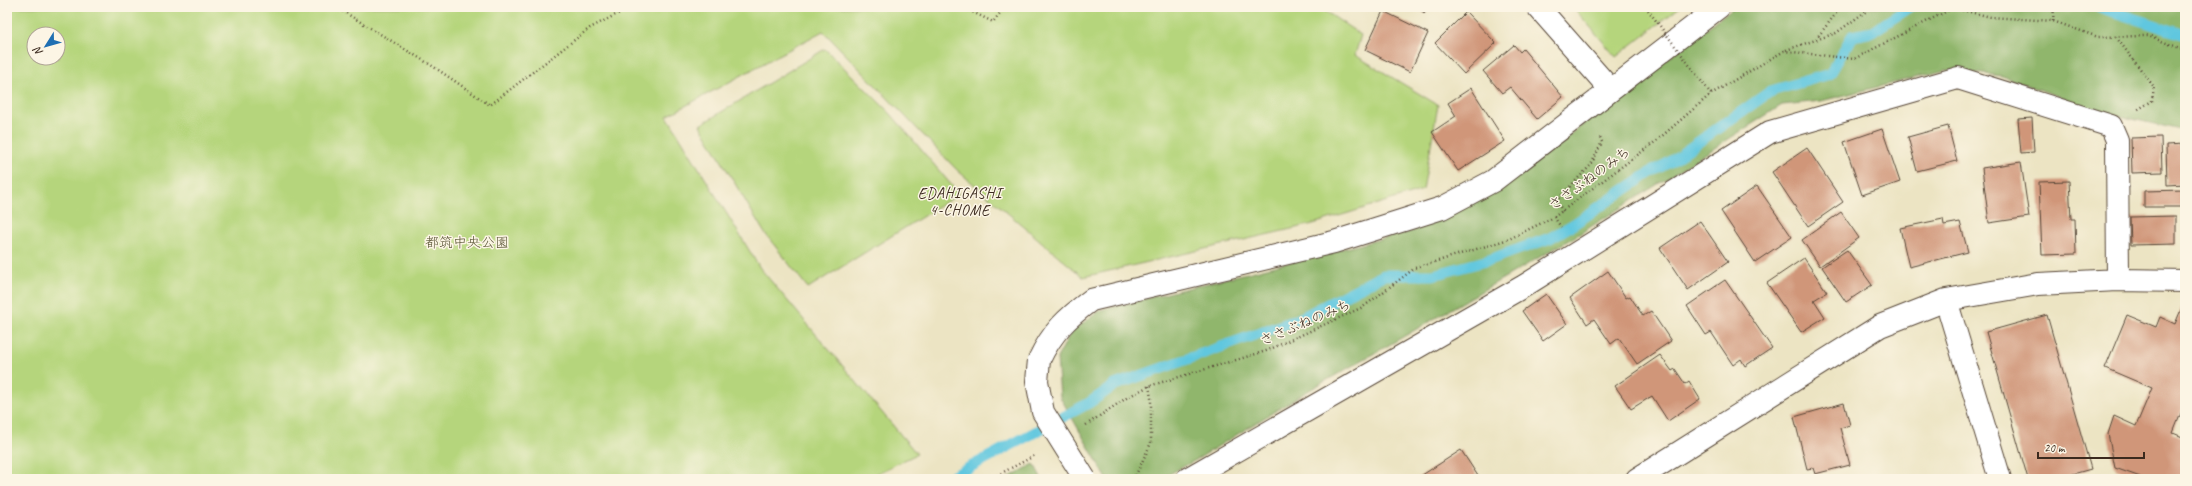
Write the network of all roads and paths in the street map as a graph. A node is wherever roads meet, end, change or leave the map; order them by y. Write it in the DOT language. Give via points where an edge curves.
graph roads {
  1 [pos="12,7"];
  2 [pos="336,7"];
  3 [pos="631,7"];
  4 [pos="962,7"];
  5 [pos="1005,7"];
  6 [pos="1538,7"];
  7 [pos="1646,7"];
  8 [pos="1719,7"];
  9 [pos="1841,7"];
  10 [pos="1872,7"];
  11 [pos="2054,7"];
  12 [pos="7,10"];
  13 [pos="2053,21"];
  14 [pos="2116,37"];
  15 [pos="1816,40"];
  16 [pos="2185,50"];
  17 [pos="1784,51"];
  18 [pos="1611,90"];
  19 [pos="1711,94"];
  20 [pos="1586,110"];
  21 [pos="2110,126"];
  22 [pos="1563,212"];
  23 [pos="2118,280"];
  24 [pos="2185,281"];
  25 [pos="1946,300"];
  26 [pos="1149,386"];
  27 [pos="1080,428"];
  28 [pos="1041,452"];
  29 [pos="990,479"];
  30 [pos="1084,479"];
  31 [pos="1134,479"];
  32 [pos="1187,479"];
  33 [pos="1637,479"];
  34 [pos="2000,479"];
  1 -- 12 [label="path"];
  2 -- 3 [label="path" via="434,66 490,105 590,28"];
  4 -- 5 [label="path" via="993,22"];
  6 -- 18 [label="street"];
  7 -- 19 [label="path, bridge"];
  8 -- 18 [label="street"];
  9 -- 15 [label="path"];
  10 -- 15 [label="path, ささぶねのみち" via="1836,33"];
  11 -- 13 [label="path"];
  13 -- 14 [label="path" via="2098,37"];
  13 -- 17 [label="path" via="1991,17 1953,8 1854,59"];
  14 -- 16 [label="path" via="2148,36"];
  14 -- 21 [label="path" via="2154,86 2152,101"];
  15 -- 17 [label="path, ささぶねのみち"];
  17 -- 19 [label="path, ささぶねのみち"];
  18 -- 20 [label="street"];
  19 -- 22 [label="path, ささぶねのみち" via="1655,142"];
  20 -- 22 [label="path" via="1602,142 1591,165 1556,201"];
  20 -- 30 [label="street, bridge" via="1493,181 1442,208 1334,242 1091,300 1064,321 1047,343 1039,360 1037,381 1043,412"];
  21 -- 23 [label="street" via="2117,140"];
  21 -- 32 [label="street" via="1958,78 1770,132 1524,286"];
  22 -- 26 [label="path, ささぶねのみち" via="1509,239 1415,268 1363,307 1266,351"];
  23 -- 24 [label="street"];
  23 -- 25 [label="street" via="2038,284"];
  25 -- 33 [label="street" via="1880,326"];
  25 -- 34 [label="street"];
  26 -- 27 [label="path, ささぶねのみち"];
  26 -- 31 [label="path" via="1151,444"];
  28 -- 29 [label="path"];
}
